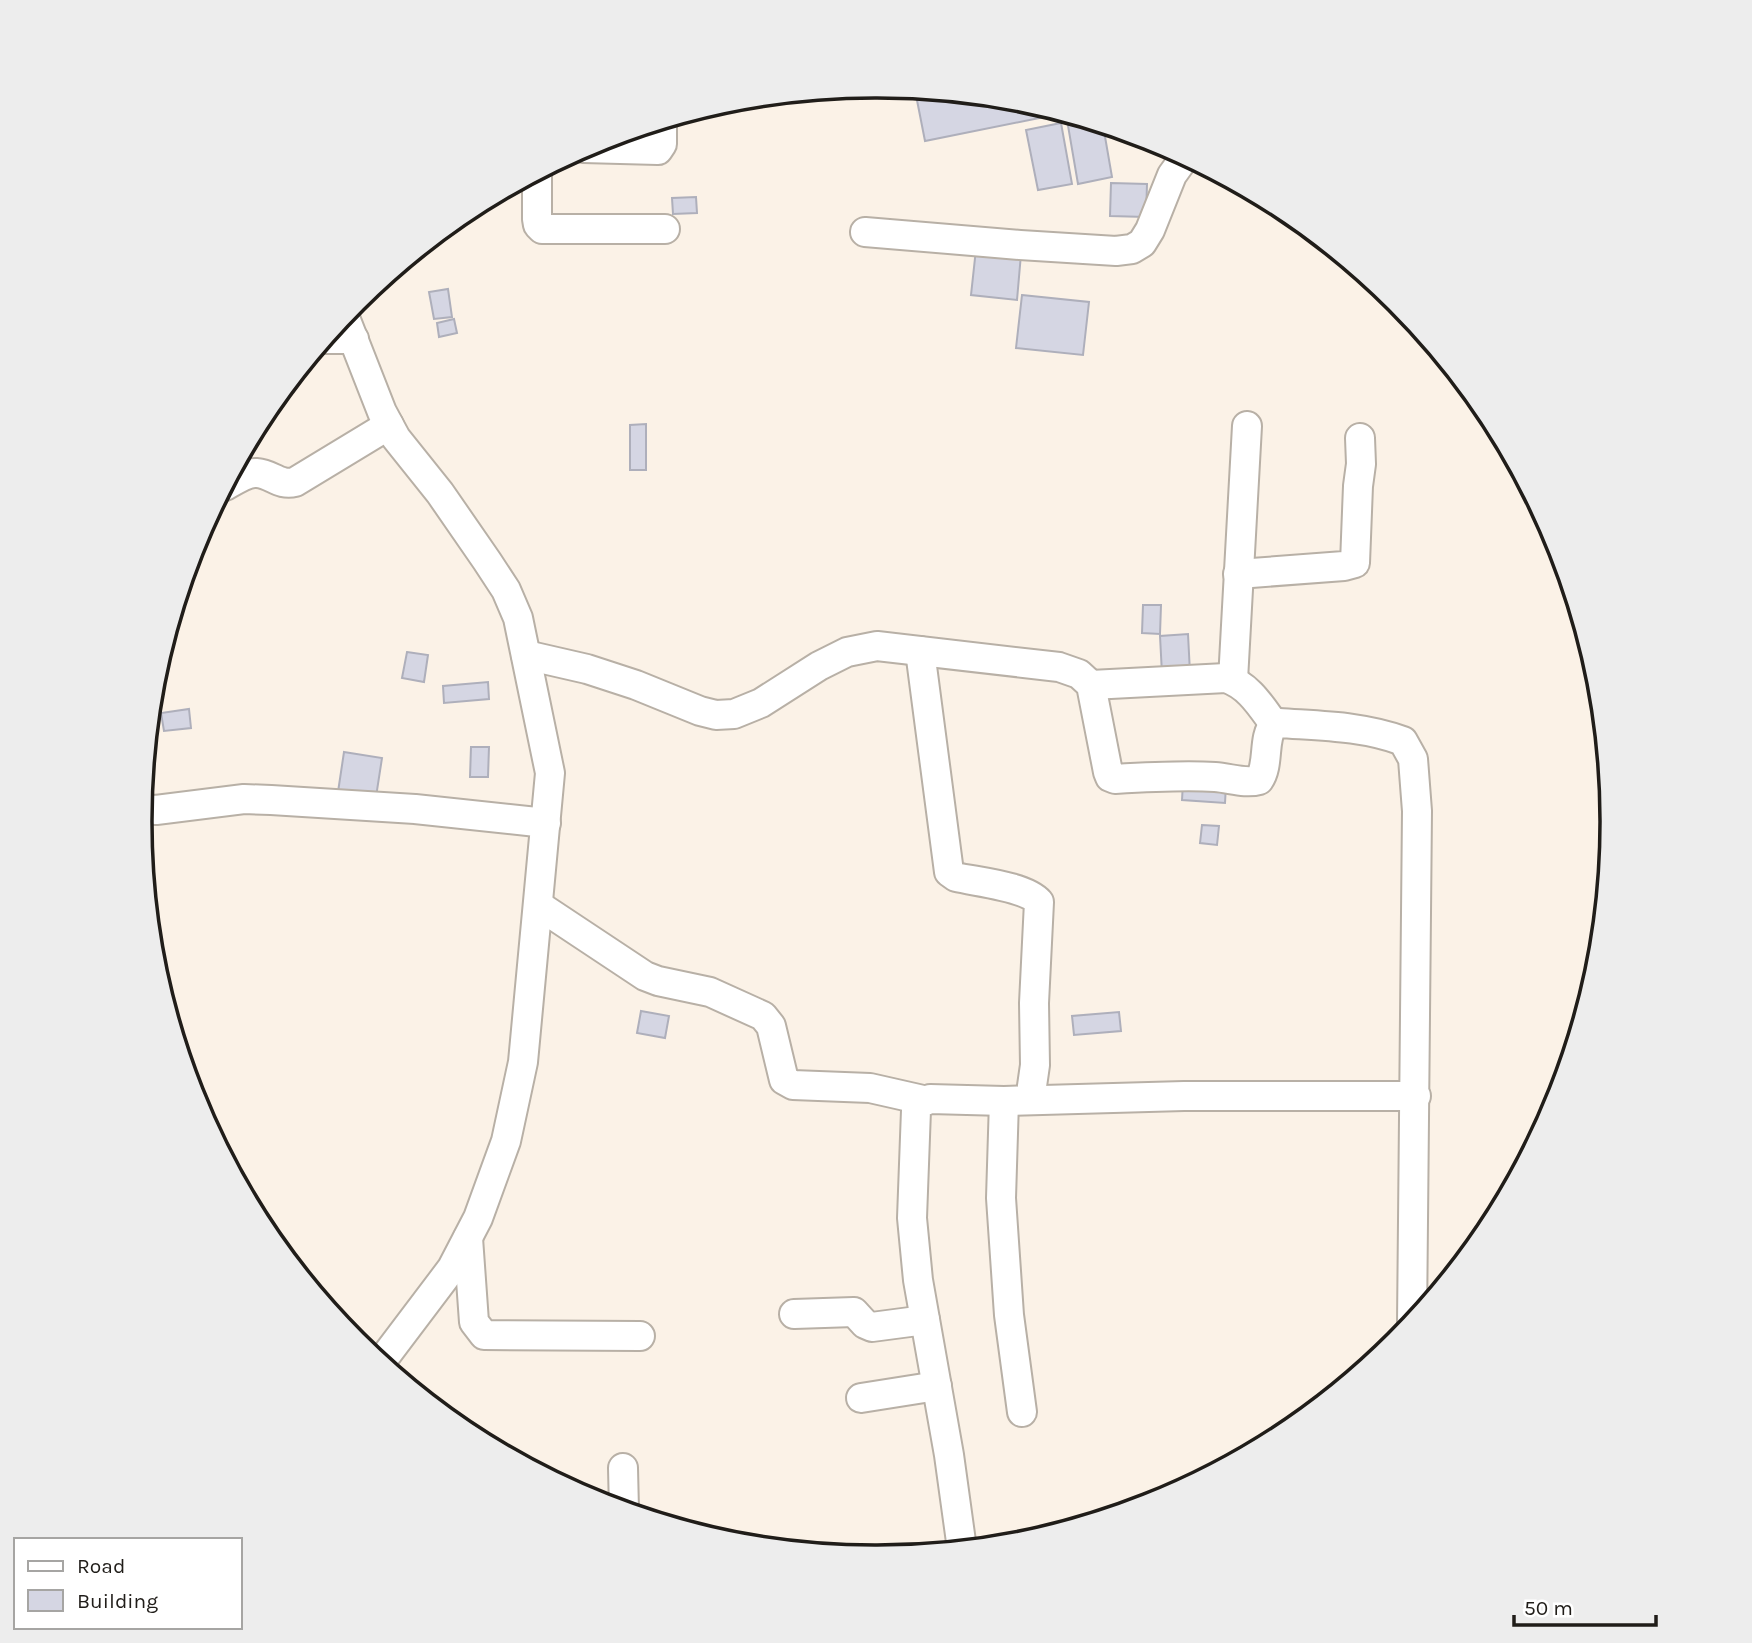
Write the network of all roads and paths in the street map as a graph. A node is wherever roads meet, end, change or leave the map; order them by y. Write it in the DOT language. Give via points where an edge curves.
graph roads {
  1 [pos="662,131"];
  2 [pos="610,149"];
  3 [pos="1179,165"];
  4 [pos="537,183"];
  5 [pos="665,229"];
  6 [pos="865,232"];
  7 [pos="349,327"];
  8 [pos="388,425"];
  9 [pos="1247,426"];
  10 [pos="1360,438"];
  11 [pos="239,479"];
  12 [pos="1238,575"];
  13 [pos="920,651"];
  14 [pos="526,655"];
  15 [pos="1233,680"];
  16 [pos="1091,685"];
  17 [pos="1274,724"];
  18 [pos="153,810"];
  19 [pos="546,823"];
  20 [pos="538,905"];
  21 [pos="1416,1096"];
  22 [pos="923,1100"];
  23 [pos="1017,1100"];
  24 [pos="468,1238"];
  25 [pos="1412,1308"];
  26 [pos="794,1314"];
  27 [pos="925,1320"];
  28 [pos="640,1336"];
  29 [pos="387,1354"];
  30 [pos="937,1386"];
  31 [pos="861,1398"];
  32 [pos="1023,1412"];
  33 [pos="623,1468"];
  34 [pos="624,1500"];
  35 [pos="961,1540"];
  1 -- 2 [label="street" via="658,150"];
  3 -- 6 [label="street" via="1150,230 1132,249"];
  4 -- 5 [label="street" via="537,219 542,229"];
  7 -- 8 [label="street"];
  8 -- 11 [label="street" via="295,482 280,483 253,472"];
  8 -- 14 [label="street" via="506,590"];
  9 -- 12 [label="street"];
  10 -- 12 [label="street" via="1355,563"];
  12 -- 15 [label="street"];
  13 -- 14 [label="street" via="877,646 847,652 761,703 734,714 716,715 587,669"];
  13 -- 16 [label="street" via="1059,667 1079,674"];
  13 -- 23 [label="street" via="949,872 1023,892 1039,902 1035,1065"];
  14 -- 19 [label="street" via="550,773"];
  15 -- 16 [label="street" via="1214,677"];
  15 -- 17 [label="street" via="1248,689"];
  16 -- 17 [label="street" via="1108,772 1115,779 1259,780"];
  17 -- 21 [label="street" via="1348,727 1386,734 1403,741 1413,759 1417,811"];
  18 -- 19 [label="street" via="244,799 415,809"];
  19 -- 20 [label="street"];
  20 -- 22 [label="street" via="645,976 710,992 763,1016 771,1026 788,1083 870,1088"];
  20 -- 24 [label="street" via="523,1062 509,1128"];
  21 -- 23 [label="street"];
  21 -- 25 [label="street"];
  22 -- 23 [label="street"];
  22 -- 27 [label="street" via="916,1110 912,1218"];
  23 -- 32 [label="street" via="1001,1198 1009,1315"];
  24 -- 28 [label="street" via="474,1322 484,1335"];
  24 -- 29 [label="street" via="452,1268"];
  26 -- 27 [label="street" via="854,1312 872,1327"];
  27 -- 30 [label="street"];
  30 -- 31 [label="street"];
  30 -- 35 [label="street"];
  33 -- 34 [label="street"];
}
